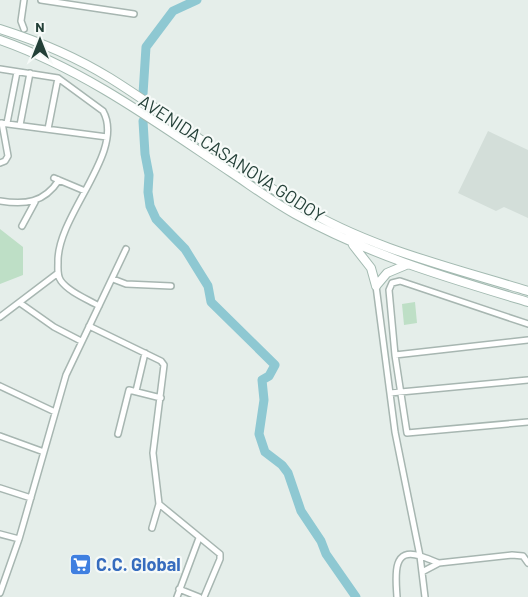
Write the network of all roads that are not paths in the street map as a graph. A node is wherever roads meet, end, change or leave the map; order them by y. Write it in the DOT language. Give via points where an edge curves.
graph roads {
  1 [pos="24,0"];
  2 [pos="41,0"];
  3 [pos="134,14"];
  4 [pos="0,29"];
  5 [pos="24,29"];
  6 [pos="0,40"];
  7 [pos="0,69"];
  8 [pos="17,72"];
  9 [pos="30,73"];
  10 [pos="58,78"];
  11 [pos="3,123"];
  12 [pos="20,125"];
  13 [pos="48,129"];
  14 [pos="107,138"];
  15 [pos="0,163"];
  16 [pos="85,191"];
  17 [pos="0,201"];
  18 [pos="35,201"];
  19 [pos="22,226"];
  20 [pos="351,242"];
  21 [pos="126,249"];
  22 [pos="406,265"];
  23 [pos="58,273"];
  24 [pos="112,279"];
  25 [pos="171,286"];
  26 [pos="376,286"];
  27 [pos="528,291"];
  28 [pos="528,302"];
  29 [pos="20,304"];
  30 [pos="99,306"];
  31 [pos="0,317"];
  32 [pos="528,324"];
  33 [pos="89,326"];
  34 [pos="528,340"];
  35 [pos="81,341"];
  36 [pos="146,353"];
  37 [pos="395,355"];
  38 [pos="528,380"];
  39 [pos="0,386"];
  40 [pos="136,391"];
  41 [pos="401,392"];
  42 [pos="390,393"];
  43 [pos="161,398"];
  44 [pos="55,412"];
  45 [pos="528,422"];
  46 [pos="118,434"];
  47 [pos="0,436"];
  48 [pos="44,452"];
  49 [pos="0,488"];
  50 [pos="31,498"];
  51 [pos="159,504"];
  52 [pos="152,528"];
  53 [pos="0,534"];
  54 [pos="199,538"];
  55 [pos="19,539"];
  56 [pos="420,556"];
  57 [pos="439,563"];
  58 [pos="528,563"];
  59 [pos="422,572"];
  60 [pos="179,588"];
  61 [pos="0,593"];
  62 [pos="176,597"];
  63 [pos="199,597"];
  64 [pos="204,597"];
  65 [pos="397,597"];
  66 [pos="425,597"];
  1 -- 5 [label="street" via="21,21"];
  2 -- 3 [label="street"];
  4 -- 27 [label="street, AVENIDA CASANOVA GODOY" via="38,42 109,78 299,206 364,238"];
  6 -- 20 [label="street, AVENIDA CASANOVA GODOY" via="33,52 106,89 294,214"];
  7 -- 8 [label="street"];
  8 -- 9 [label="street"];
  8 -- 11 [label="street"];
  9 -- 10 [label="street"];
  9 -- 12 [label="street"];
  10 -- 13 [label="street"];
  10 -- 14 [label="street" via="103,110 109,123"];
  11 -- 12 [label="street"];
  11 -- 15 [label="street" via="8,156"];
  12 -- 13 [label="street"];
  13 -- 14 [label="street"];
  14 -- 16 [label="street" via="96,172"];
  16 -- 18 [label="street" via="57,179 54,188"];
  16 -- 23 [label="street" via="58,244"];
  17 -- 18 [label="street"];
  18 -- 19 [label="street"];
  20 -- 22 [label="street, AVENIDA CASANOVA GODOY"];
  20 -- 26 [label="street" via="371,268"];
  21 -- 24 [label="street"];
  22 -- 26 [label="street" via="387,273"];
  22 -- 28 [label="street, AVENIDA CASANOVA GODOY"];
  23 -- 29 [label="street"];
  23 -- 30 [label="street" via="62,283"];
  24 -- 25 [label="street" via="126,284"];
  24 -- 30 [label="street"];
  26 -- 42 [label="street"];
  29 -- 31 [label="street"];
  29 -- 35 [label="street"];
  30 -- 33 [label="street"];
  32 -- 37 [label="street" via="400,281 392,283 389,290"];
  33 -- 35 [label="street"];
  33 -- 36 [label="street"];
  34 -- 37 [label="street"];
  35 -- 44 [label="street"];
  36 -- 40 [label="street"];
  36 -- 43 [label="street" via="164,365"];
  37 -- 41 [label="street"];
  38 -- 41 [label="street"];
  39 -- 44 [label="street"];
  40 -- 43 [label="street"];
  40 -- 46 [label="street" via="128,391"];
  41 -- 42 [label="street"];
  41 -- 45 [label="street" via="407,433"];
  42 -- 56 [label="street"];
  43 -- 51 [label="street" via="153,453"];
  44 -- 48 [label="street"];
  47 -- 48 [label="street"];
  48 -- 50 [label="street"];
  49 -- 50 [label="street"];
  50 -- 55 [label="street"];
  51 -- 52 [label="street"];
  51 -- 54 [label="street"];
  53 -- 55 [label="street"];
  54 -- 60 [label="street"];
  54 -- 64 [label="street" via="220,556"];
  55 -- 61 [label="street"];
  56 -- 57 [label="street"];
  56 -- 59 [label="street"];
  56 -- 65 [label="street" via="400,558 397,564"];
  57 -- 58 [label="street" via="512,555 523,556"];
  57 -- 59 [label="street"];
  59 -- 66 [label="street"];
  60 -- 62 [label="street"];
  60 -- 63 [label="street"];
}
